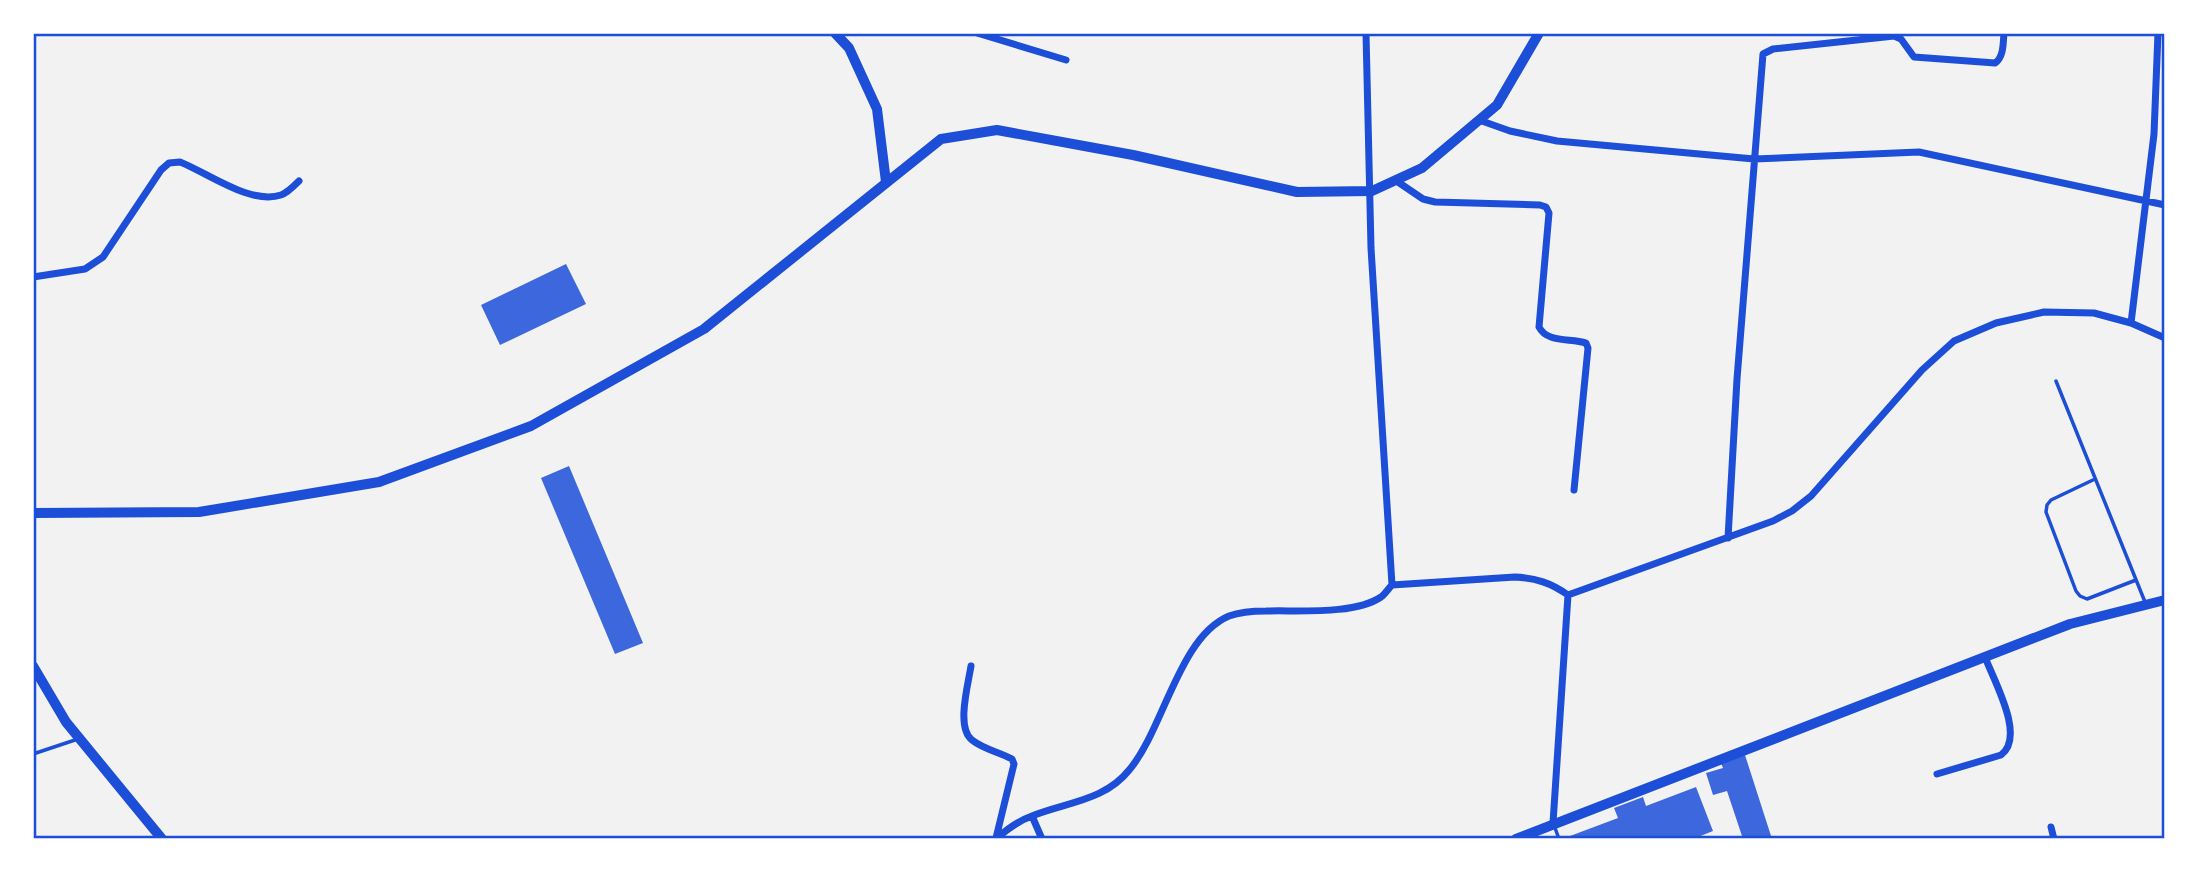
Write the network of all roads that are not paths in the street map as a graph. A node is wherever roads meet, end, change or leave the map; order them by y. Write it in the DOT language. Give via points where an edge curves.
graph roads {
  1 [pos="835,33"];
  2 [pos="977,33"];
  3 [pos="1366,33"];
  4 [pos="1539,33"];
  5 [pos="2004,33"];
  6 [pos="2158,33"];
  7 [pos="1066,60"];
  8 [pos="1479,120"];
  9 [pos="1754,159"];
  10 [pos="1395,180"];
  11 [pos="299,181"];
  12 [pos="886,183"];
  13 [pos="1372,191"];
  14 [pos="2146,201"];
  15 [pos="2165,205"];
  16 [pos="33,277"];
  17 [pos="2131,323"];
  18 [pos="2165,338"];
  19 [pos="2056,381"];
  20 [pos="2095,479"];
  21 [pos="1574,490"];
  22 [pos="33,513"];
  23 [pos="1728,538"];
  24 [pos="2136,580"];
  25 [pos="1392,585"];
  26 [pos="1568,596"];
  27 [pos="2165,600"];
  28 [pos="2146,604"];
  29 [pos="1985,657"];
  30 [pos="33,666"];
  31 [pos="971,666"];
  32 [pos="80,739"];
  33 [pos="33,754"];
  34 [pos="1937,774"];
  35 [pos="1032,816"];
  36 [pos="1553,823"];
  37 [pos="2051,827"];
  38 [pos="162,839"];
  39 [pos="1042,839"];
  40 [pos="1516,839"];
  41 [pos="1559,839"];
  42 [pos="2054,839"];
  1 -- 12 [label="street" via="849,48 877,109"];
  2 -- 7 [label="street"];
  3 -- 13 [label="street"];
  4 -- 8 [label="main road" via="1497,106"];
  5 -- 9 [label="street" via="2000,60 1995,63 1914,57 1894,36 1767,51 1762,60"];
  6 -- 14 [label="street"];
  8 -- 9 [label="street" via="1557,141"];
  8 -- 10 [label="main road" via="1422,168"];
  9 -- 14 [label="street" via="1919,152"];
  9 -- 23 [label="street"];
  10 -- 13 [label="main road"];
  10 -- 21 [label="street" via="1435,202 1546,207 1539,327 1549,337 1580,341 1588,348"];
  11 -- 16 [label="street" via="282,195 267,196 240,191 180,162 169,163 103,257 85,269"];
  12 -- 13 [label="main road" via="941,139 996,130 1297,192"];
  12 -- 22 [label="main road" via="704,329 531,426 379,482 199,512"];
  13 -- 25 [label="street" via="1371,248"];
  14 -- 15 [label="street"];
  14 -- 17 [label="street"];
  17 -- 18 [label="street"];
  17 -- 23 [label="street" via="2094,313 2044,312 1996,323 1954,341 1811,496 1782,516"];
  19 -- 20 [label="lane"];
  20 -- 24 [label="lane"];
  20 -- 24 [label="lane" via="2047,505 2076,591 2087,599"];
  23 -- 26 [label="street"];
  24 -- 28 [label="lane"];
  25 -- 26 [label="street" via="1535,578"];
  25 -- 35 [label="street" via="1380,597 1344,608 1253,611 1212,625 1194,647 1130,770 1108,790 1085,801"];
  26 -- 36 [label="street"];
  27 -- 28 [label="street"];
  28 -- 29 [label="street" via="2070,624"];
  29 -- 34 [label="street" via="2008,715 2011,742 2001,755"];
  29 -- 36 [label="street"];
  30 -- 32 [label="main road"];
  31 -- 35 [label="street" via="963,720 966,734 1014,764 996,839"];
  32 -- 33 [label="lane"];
  32 -- 38 [label="main road"];
  35 -- 39 [label="street"];
  36 -- 40 [label="street"];
  36 -- 41 [label="lane"];
  37 -- 42 [label="street"];
}
